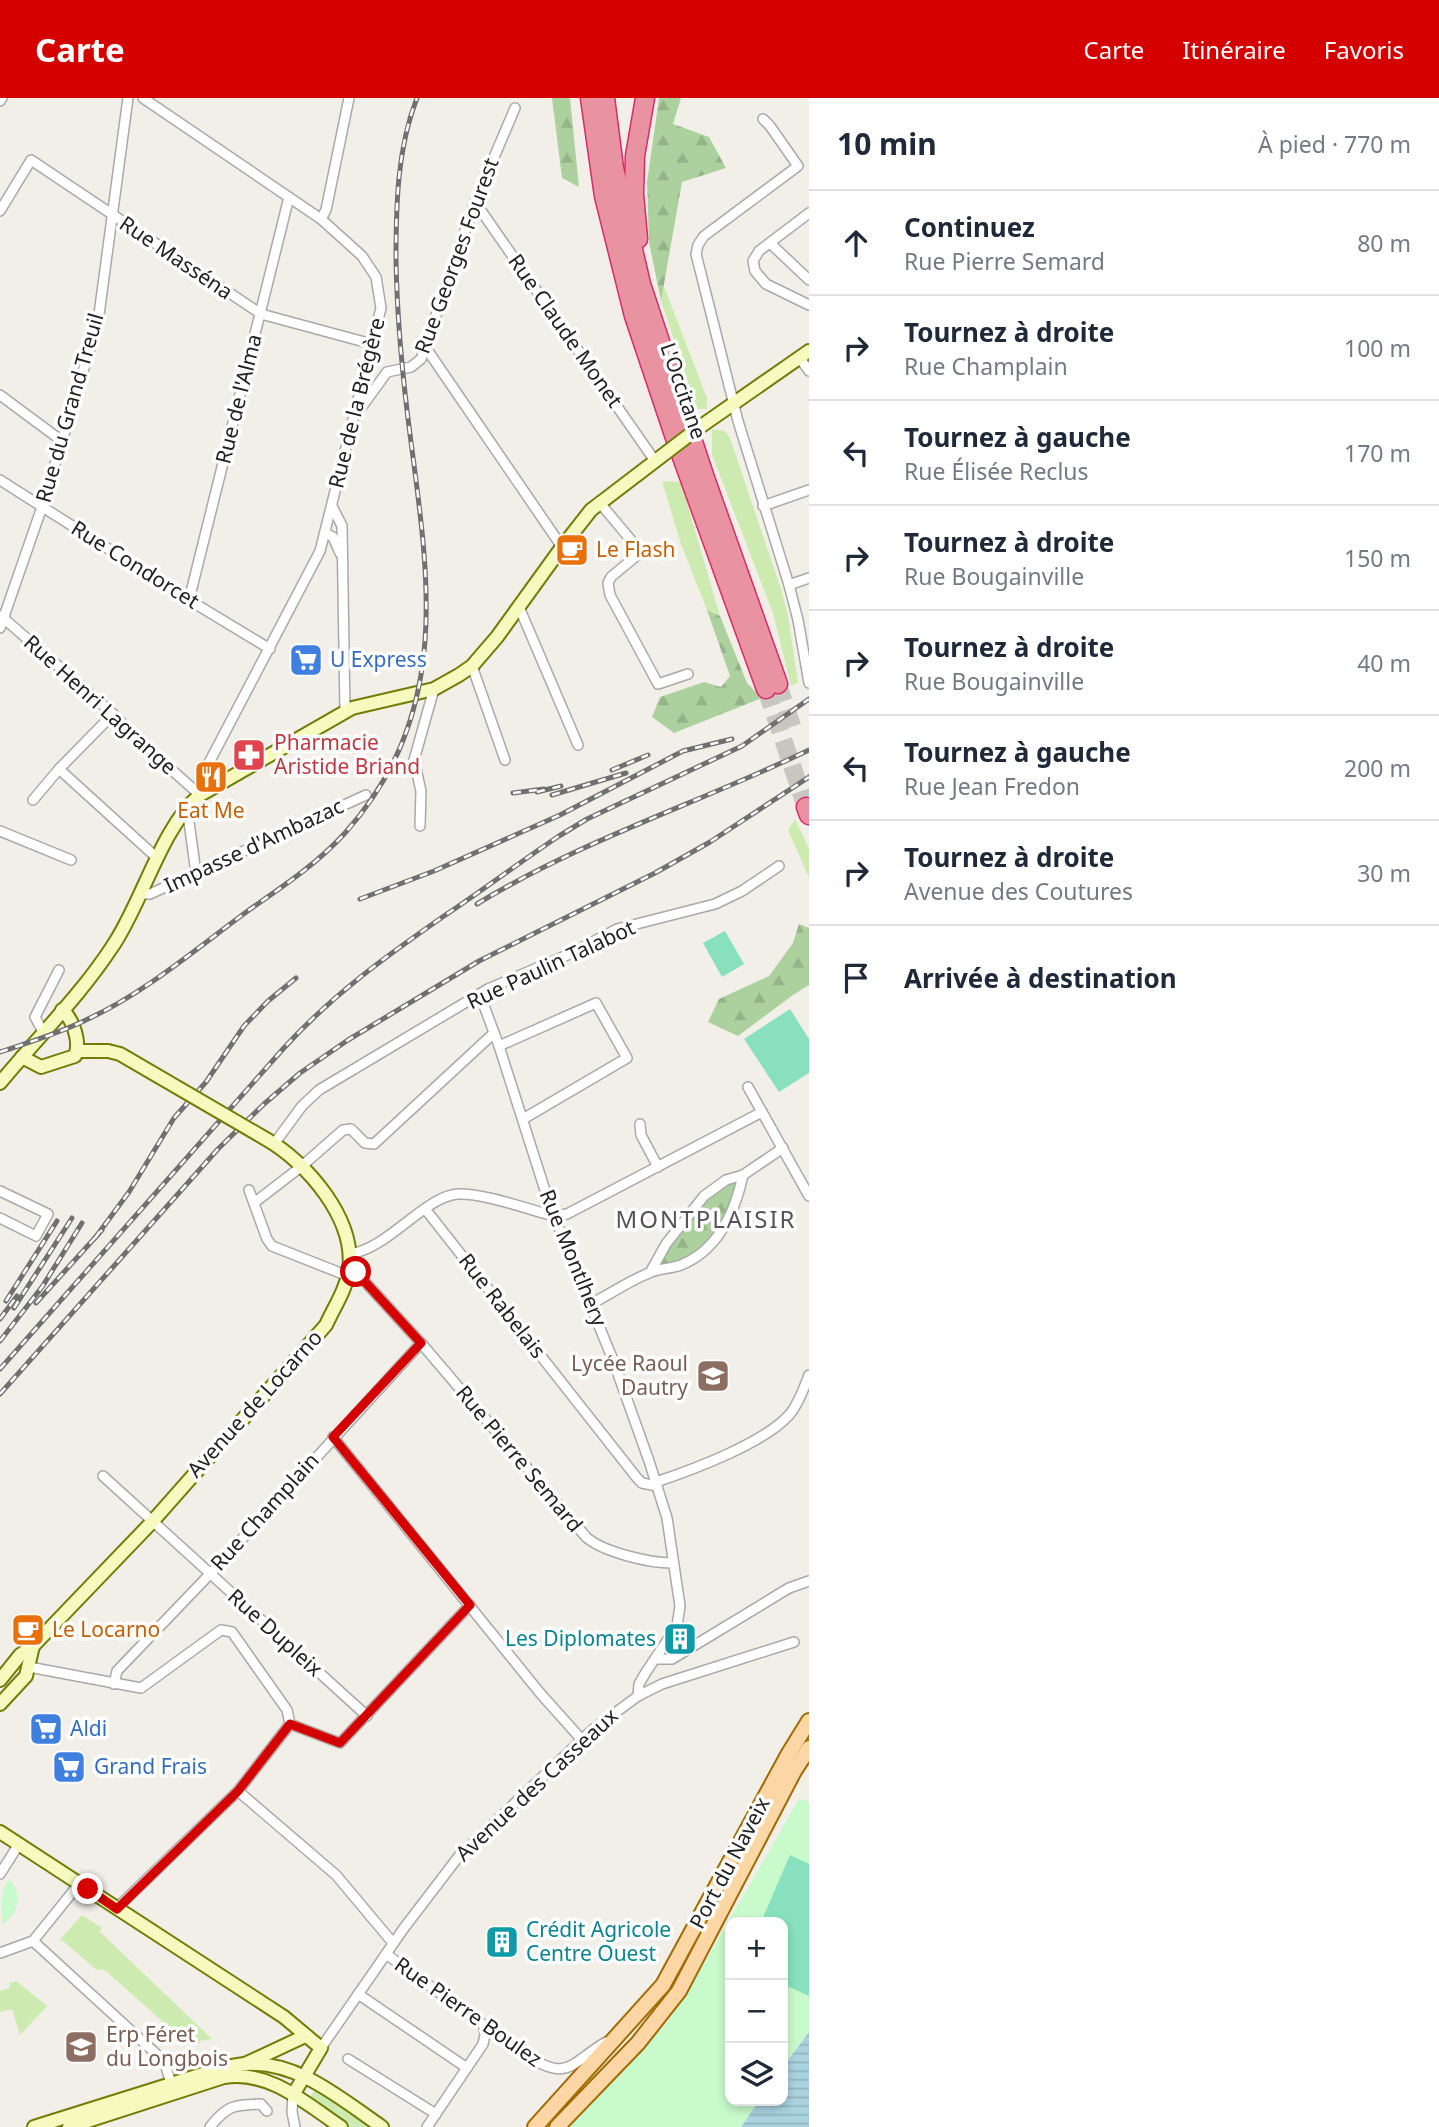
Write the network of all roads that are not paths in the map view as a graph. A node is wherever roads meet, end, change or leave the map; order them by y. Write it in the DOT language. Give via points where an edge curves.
graph roads {
  1 [pos="128,98"];
  2 [pos="143,98"];
  3 [pos="349,98"];
  4 [pos="590,98"];
  5 [pos="605,98"];
  6 [pos="645,98"];
  7 [pos="515,108"];
  8 [pos="763,120"];
  9 [pos="289,197"];
  10 [pos="475,202"];
  11 [pos="0,211"];
  12 [pos="809,213"];
  13 [pos="112,215"];
  14 [pos="321,219"];
  15 [pos="770,243"];
  16 [pos="809,280"];
  17 [pos="641,284"];
  18 [pos="809,305"];
  19 [pos="261,314"];
  20 [pos="372,344"];
  21 [pos="426,348"];
  22 [pos="804,354"];
  23 [pos="809,371"];
  24 [pos="0,396"];
  25 [pos="733,404"];
  26 [pos="355,417"];
  27 [pos="62,441"];
  28 [pos="655,461"];
  29 [pos="0,480"];
  30 [pos="809,489"];
  31 [pos="600,502"];
  32 [pos="332,505"];
  33 [pos="763,506"];
  34 [pos="42,507"];
  35 [pos="325,533"];
  36 [pos="562,547"];
  37 [pos="341,555"];
  38 [pos="809,578"];
  39 [pos="789,585"];
  40 [pos="189,600"];
  41 [pos="519,607"];
  42 [pos="2,616"];
  43 [pos="0,628"];
  44 [pos="270,649"];
  45 [pos="807,665"];
  46 [pos="471,666"];
  47 [pos="688,674"];
  48 [pos="809,683"];
  49 [pos="434,690"];
  50 [pos="345,712"];
  51 [pos="113,714"];
  52 [pos="578,745"];
  53 [pos="505,760"];
  54 [pos="59,769"];
  55 [pos="366,794"];
  56 [pos="200,795"];
  57 [pos="33,800"];
  58 [pos="185,810"];
  59 [pos="420,826"];
  60 [pos="0,831"];
  61 [pos="157,858"];
  62 [pos="71,860"];
  63 [pos="779,866"];
  64 [pos="196,873"];
  65 [pos="141,894"];
  66 [pos="59,970"];
  67 [pos="480,995"];
  68 [pos="62,1010"];
  69 [pos="43,1032"];
  70 [pos="494,1033"];
  71 [pos="499,1046"];
  72 [pos="77,1051"];
  73 [pos="22,1057"];
  74 [pos="0,1083"];
  75 [pos="748,1087"];
  76 [pos="762,1112"];
  77 [pos="523,1119"];
  78 [pos="640,1124"];
  79 [pos="270,1142"];
  80 [pos="783,1148"];
  81 [pos="302,1166"];
  82 [pos="658,1167"];
  83 [pos="743,1175"];
  84 [pos="249,1190"];
  85 [pos="0,1191"];
  86 [pos="809,1196"];
  87 [pos="254,1203"];
  88 [pos="426,1210"];
  89 [pos="554,1216"];
  90 [pos="0,1218"];
  91 [pos="350,1254"];
  92 [pos="651,1271"];
  93 [pos="348,1272"];
  94 [pos="591,1304"];
  95 [pos="421,1343"];
  96 [pos="809,1375"];
  97 [pos="333,1437"];
  98 [pos="649,1461"];
  99 [pos="631,1469"];
  100 [pos="103,1476"];
  101 [pos="656,1484"];
  102 [pos="152,1521"];
  103 [pos="672,1563"];
  104 [pos="210,1574"];
  105 [pos="809,1581"];
  106 [pos="470,1605"];
  107 [pos="794,1642"];
  108 [pos="33,1646"];
  109 [pos="656,1659"];
  110 [pos="17,1660"];
  111 [pos="29,1667"];
  112 [pos="0,1680"];
  113 [pos="114,1684"];
  114 [pos="638,1696"];
  115 [pos="2,1699"];
  116 [pos="367,1716"];
  117 [pos="809,1721"];
  118 [pos="290,1724"];
  119 [pos="582,1740"];
  120 [pos="809,1748"];
  121 [pos="238,1791"];
  122 [pos="0,1832"];
  123 [pos="19,1844"];
  124 [pos="0,1874"];
  125 [pos="79,1884"];
  126 [pos="117,1909"];
  127 [pos="33,1941"];
  128 [pos="393,1943"];
  129 [pos="0,1953"];
  130 [pos="386,1954"];
  131 [pos="358,1994"];
  132 [pos="484,2026"];
  133 [pos="623,2031"];
  134 [pos="305,2036"];
  135 [pos="321,2048"];
  136 [pos="348,2059"];
  137 [pos="245,2064"];
  138 [pos="467,2068"];
  139 [pos="304,2077"];
  140 [pos="171,2084"];
  141 [pos="293,2095"];
  142 [pos="267,2110"];
  143 [pos="436,2114"];
  144 [pos="539,2122"];
  145 [pos="34,2127"];
  146 [pos="69,2127"];
  147 [pos="210,2127"];
  148 [pos="295,2127"];
  149 [pos="341,2127"];
  150 [pos="382,2127"];
  151 [pos="427,2127"];
  152 [pos="529,2127"];
  153 [pos="557,2127"];
  1 -- 13 [label="street, Rue du Grand Treuil"];
  2 -- 9 [label="street, Rue de la Brégère"];
  3 -- 14 [label="street"];
  4 -- 17 [label="highway, L'Occitane" via="604,197 634,316 674,435 772,687"];
  5 -- 17 [label="highway, L'Occitane" via="617,181"];
  6 -- 17 [label="highway" via="634,194"];
  7 -- 10 [label="street, Rue Georges Fourest"];
  8 -- 25 [label="street" via="798,166 704,236 696,254"];
  9 -- 14 [label="street, Rue de la Brégère"];
  9 -- 19 [label="street, Rue de l'Alma"];
  10 -- 21 [label="street, Rue Georges Fourest"];
  10 -- 28 [label="street, Rue Claude Monet"];
  11 -- 13 [label="street, Rue Masséna" via="31,160"];
  12 -- 15 [label="street"];
  13 -- 19 [label="street, Rue Masséna"];
  13 -- 27 [label="street, Rue du Grand Treuil" via="99,322"];
  14 -- 20 [label="street, Rue de la Brégère" via="362,256 376,277 381,308"];
  15 -- 16 [label="street"];
  15 -- 18 [label="street" via="753,261 755,271 766,284"];
  19 -- 20 [label="street, Rue Masséna"];
  19 -- 40 [label="street, Rue de l'Alma"];
  20 -- 26 [label="street, Rue de la Brégère"];
  21 -- 26 [label="street, Rue Georges Fourest" via="415,365 387,372"];
  21 -- 36 [label="street"];
  22 -- 23 [label="street"];
  22 -- 25 [label="street"];
  24 -- 27 [label="street"];
  25 -- 28 [label="street, bridge"];
  25 -- 33 [label="street"];
  26 -- 32 [label="street, Rue de la Brégère"];
  27 -- 34 [label="street, Rue du Grand Treuil"];
  28 -- 31 [label="street"];
  29 -- 34 [label="street, Rue Condorcet"];
  30 -- 33 [label="street"];
  31 -- 36 [label="street"];
  31 -- 47 [label="street" via="641,552 611,577 610,595 658,684"];
  32 -- 35 [label="street, Rue de la Brégère"];
  32 -- 37 [label="street" via="342,526"];
  33 -- 39 [label="street"];
  34 -- 40 [label="street, Rue Condorcet"];
  34 -- 42 [label="street, Rue du Grand Treuil"];
  35 -- 37 [label="street" via="333,537"];
  35 -- 44 [label="street, Rue de la Brégère"];
  36 -- 41 [label="street"];
  37 -- 50 [label="street"];
  38 -- 39 [label="street"];
  39 -- 45 [label="street"];
  40 -- 44 [label="street, Rue Condorcet"];
  41 -- 46 [label="street"];
  41 -- 52 [label="street"];
  42 -- 43 [label="street, Rue du Grand Treuil"];
  42 -- 51 [label="street, Rue Henri Lagrange"];
  44 -- 56 [label="street, Rue de la Brégère" via="201,778"];
  45 -- 48 [label="street"];
  46 -- 49 [label="street"];
  46 -- 53 [label="street"];
  49 -- 50 [label="street"];
  49 -- 59 [label="street" via="414,760 421,791"];
  50 -- 56 [label="street"];
  51 -- 54 [label="street"];
  51 -- 56 [label="street, Rue Henri Lagrange"];
  54 -- 57 [label="street"];
  54 -- 61 [label="street"];
  55 -- 64 [label="street, Impasse d'Ambazac"];
  56 -- 58 [label="street"];
  58 -- 61 [label="street"];
  58 -- 64 [label="street"];
  60 -- 62 [label="street"];
  61 -- 65 [label="street"];
  63 -- 67 [label="street, Rue Paulin Talabot" via="715,904 617,929"];
  64 -- 65 [label="street, Impasse d'Ambazac"];
  65 -- 68 [label="street" via="114,945"];
  66 -- 69 [label="street" via="35,1017"];
  67 -- 70 [label="street, Rue Montlhery"];
  67 -- 79 [label="street, Rue Paulin Talabot" via="319,1090"];
  68 -- 69 [label="street"];
  68 -- 72 [label="street" via="68,1015"];
  69 -- 73 [label="street"];
  70 -- 71 [label="street, Rue Montlhery"];
  70 -- 81 [label="street" via="374,1144 347,1129"];
  71 -- 77 [label="street, Rue Montlhery"];
  71 -- 77 [label="street" via="596,1003 627,1058"];
  72 -- 73 [label="street" via="71,1059 47,1066"];
  72 -- 79 [label="street, Avenue de Locarno, bridge" via="120,1054"];
  73 -- 74 [label="street"];
  75 -- 76 [label="street"];
  76 -- 80 [label="street"];
  76 -- 82 [label="street"];
  77 -- 89 [label="street, Rue Montlhery"];
  78 -- 82 [label="street"];
  79 -- 81 [label="street, Avenue de Locarno"];
  80 -- 83 [label="street"];
  80 -- 86 [label="street"];
  81 -- 87 [label="street"];
  81 -- 91 [label="street, Avenue de Locarno" via="340,1220"];
  82 -- 89 [label="street" via="567,1214"];
  83 -- 92 [label="street" via="726,1180 704,1196"];
  83 -- 92 [label="street" via="712,1247 678,1267"];
  84 -- 87 [label="street"];
  85 -- 90 [label="street" via="48,1214 36,1236"];
  87 -- 93 [label="street" via="272,1246 335,1272"];
  88 -- 89 [label="street" via="458,1194"];
  88 -- 91 [label="street" via="367,1251"];
  88 -- 99 [label="street, Rue Rabelais"];
  89 -- 94 [label="street, Rue Montlhery"];
  91 -- 93 [label="street, Avenue de Locarno"];
  92 -- 94 [label="street"];
  93 -- 95 [label="street, Rue Pierre Semard" via="356,1272"];
  93 -- 102 [label="street, Avenue de Locarno" via="326,1325"];
  94 -- 98 [label="street, Rue Montlhery"];
  95 -- 97 [label="street, Rue Champlain"];
  95 -- 103 [label="street, Rue Pierre Semard" via="586,1537 639,1558"];
  96 -- 101 [label="street" via="792,1412 777,1427"];
  97 -- 104 [label="street, Rue Champlain"];
  97 -- 106 [label="street"];
  98 -- 99 [label="street" via="642,1468"];
  98 -- 101 [label="street, Rue Montlhery"];
  99 -- 101 [label="street, Rue Rabelais" via="642,1483"];
  100 -- 102 [label="street, Rue Dupleix"];
  101 -- 103 [label="street, Rue Montlhery" via="669,1529"];
  102 -- 104 [label="street, Rue Dupleix"];
  102 -- 108 [label="street, Avenue de Locarno"];
  103 -- 109 [label="street" via="680,1606 677,1626"];
  104 -- 113 [label="street, Rue Champlain" via="117,1671"];
  104 -- 116 [label="street, Rue Dupleix"];
  105 -- 109 [label="street" via="789,1588 672,1659"];
  106 -- 116 [label="street"];
  106 -- 119 [label="street"];
  107 -- 114 [label="street, Avenue des Casseaux"];
  108 -- 110 [label="street, Avenue de Locarno"];
  108 -- 111 [label="street"];
  109 -- 114 [label="street" via="639,1684"];
  110 -- 111 [label="street"];
  110 -- 112 [label="street, Avenue de Locarno"];
  111 -- 113 [label="street"];
  111 -- 115 [label="street" via="26,1676"];
  113 -- 118 [label="street" via="141,1688 221,1630 232,1632 287,1710"];
  114 -- 119 [label="street, Avenue des Casseaux"];
  116 -- 118 [label="street" via="340,1743"];
  117 -- 133 [label="main road, Port du Naveix" via="663,1985"];
  118 -- 121 [label="street"];
  119 -- 128 [label="street, Avenue des Casseaux" via="459,1856"];
  120 -- 153 [label="main road, Port du Naveix" via="679,1991 638,2043"];
  121 -- 126 [label="street"];
  121 -- 128 [label="street" via="336,1875"];
  122 -- 123 [label="street"];
  123 -- 124 [label="street"];
  123 -- 125 [label="street"];
  125 -- 126 [label="street"];
  125 -- 127 [label="street"];
  126 -- 134 [label="street"];
  127 -- 129 [label="street"];
  127 -- 140 [label="street" via="164,2061"];
  128 -- 130 [label="street, Avenue des Casseaux"];
  130 -- 131 [label="street, Avenue des Casseaux"];
  130 -- 132 [label="street, Rue Pierre Boulez"];
  131 -- 135 [label="street, Avenue des Casseaux"];
  131 -- 138 [label="street"];
  132 -- 133 [label="street, Rue Pierre Boulez" via="545,2067 563,2070"];
  132 -- 138 [label="street" via="483,2044"];
  133 -- 144 [label="main road, Port du Naveix"];
  134 -- 135 [label="street"];
  134 -- 137 [label="street"];
  135 -- 139 [label="street"];
  136 -- 143 [label="street"];
  137 -- 139 [label="street" via="284,2069"];
  137 -- 140 [label="street"];
  138 -- 143 [label="street"];
  139 -- 141 [label="street"];
  139 -- 150 [label="street"];
  140 -- 145 [label="street"];
  141 -- 146 [label="street" via="253,2076 224,2077"];
  141 -- 148 [label="street"];
  141 -- 149 [label="street"];
  142 -- 147 [label="street" via="261,2104 236,2105 222,2112"];
  143 -- 151 [label="street"];
  144 -- 152 [label="street"];
}
